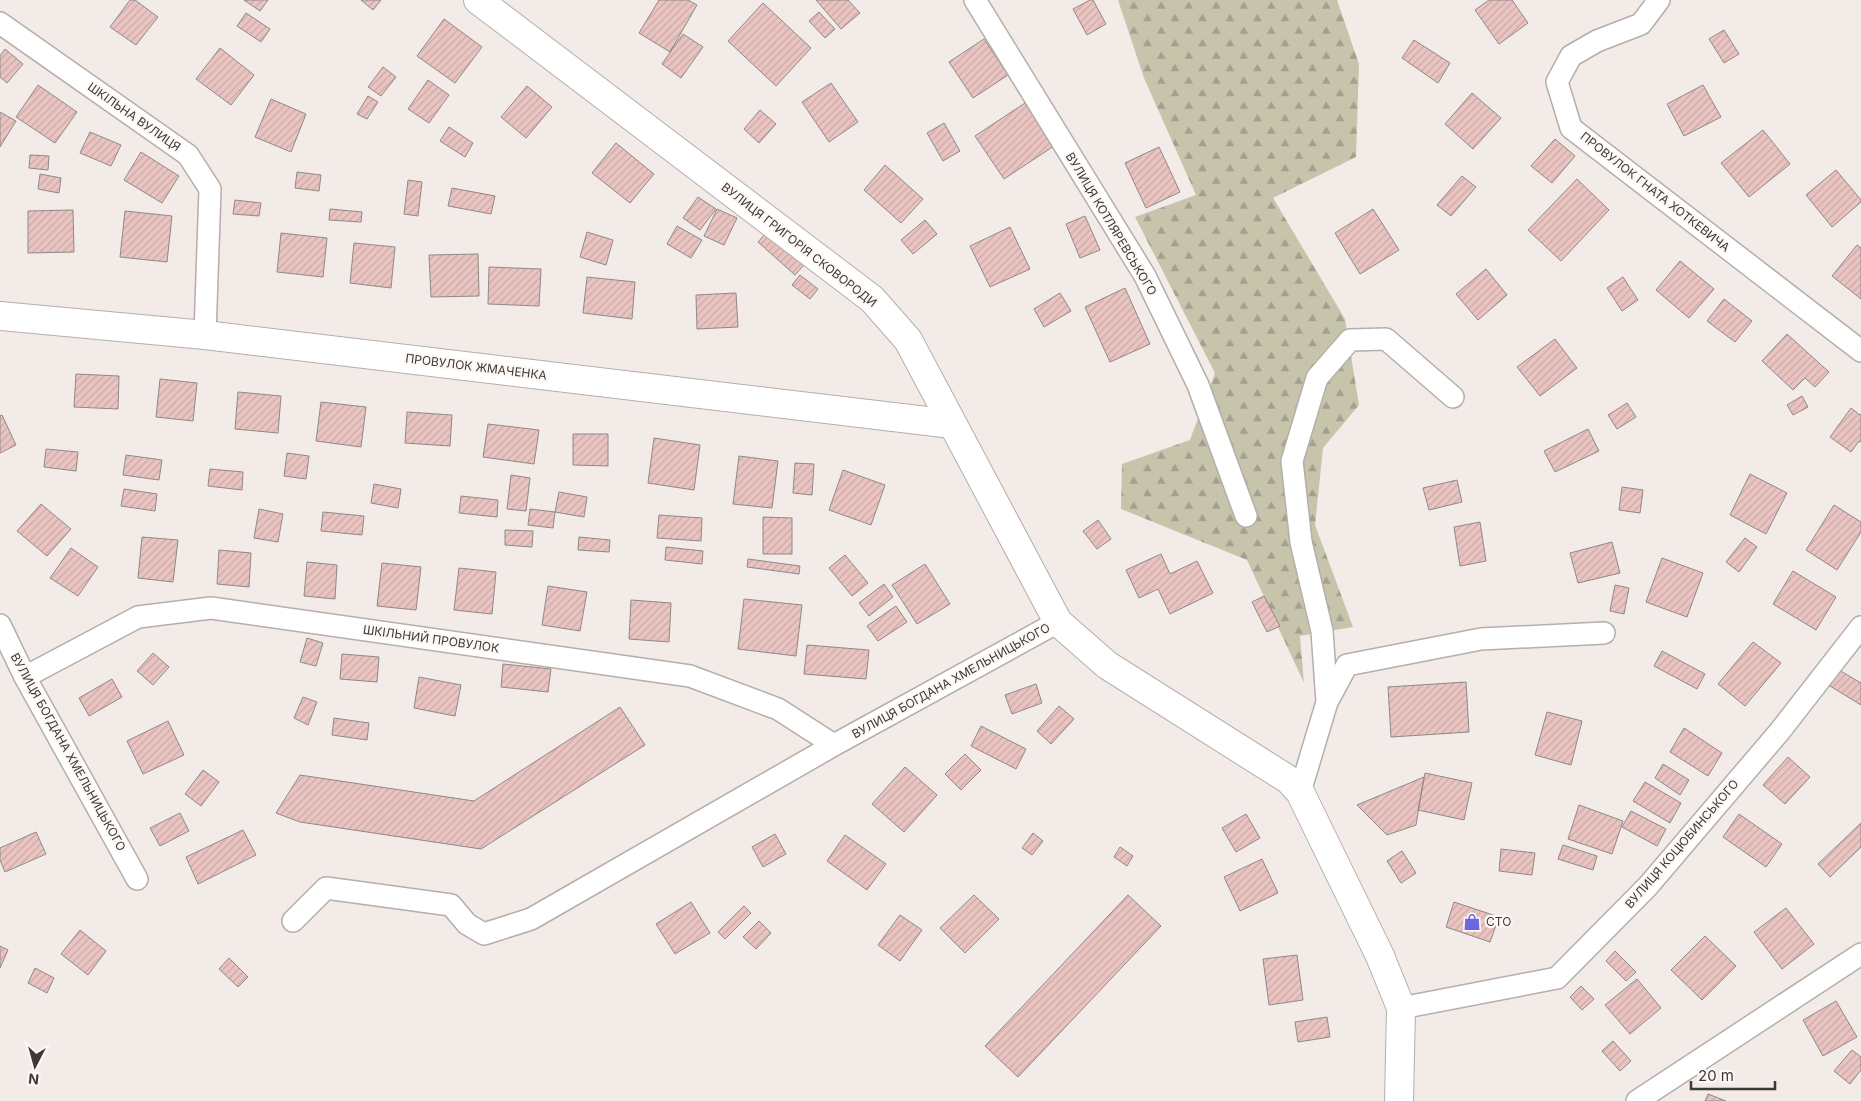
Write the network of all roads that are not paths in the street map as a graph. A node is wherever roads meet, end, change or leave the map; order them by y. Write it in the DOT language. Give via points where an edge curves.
graph roads {
  1 [pos="478,0"];
  2 [pos="975,0"];
  3 [pos="1659,0"];
  4 [pos="0,23"];
  5 [pos="0,316"];
  6 [pos="205,335"];
  7 [pos="1861,351"];
  8 [pos="1453,398"];
  9 [pos="952,424"];
  10 [pos="1246,516"];
  11 [pos="1058,622"];
  12 [pos="0,625"];
  13 [pos="1861,627"];
  14 [pos="1604,633"];
  15 [pos="25,677"];
  16 [pos="1327,702"];
  17 [pos="834,745"];
  18 [pos="1300,792"];
  19 [pos="137,879"];
  20 [pos="292,922"];
  21 [pos="1861,954"];
  22 [pos="1401,1008"];
  23 [pos="1399,1101"];
  24 [pos="1636,1101"];
  1 -- 9 [label="street, ВУЛИЦЯ ГРИГОРІЯ СКОВОРОДИ" via="872,299 908,340"];
  2 -- 10 [label="street, ВУЛИЦЯ КОТЛЯРЕВСЬКОГО" via="1144,276 1198,385"];
  3 -- 7 [label="street, ПРОВУЛОК ГНАТА ХОТКЕВИЧА" via="1641,24 1597,41 1571,56 1557,82 1572,128"];
  4 -- 6 [label="street, ШКІЛЬНА ВУЛИЦЯ" via="188,155 210,189"];
  5 -- 6 [label="street, ПРОВУЛОК ЖМАЧЕНКА"];
  6 -- 9 [label="street, ПРОВУЛОК ЖМАЧЕНКА"];
  8 -- 16 [label="street" via="1386,339 1350,340 1317,378 1292,461 1302,542 1322,631"];
  9 -- 11 [label="street, ВУЛИЦЯ ГРИГОРІЯ СКОВОРОДИ"];
  11 -- 17 [label="street, ВУЛИЦЯ БОГДАНА ХМЕЛЬНИЦЬКОГО"];
  11 -- 18 [label="street, ВУЛИЦЯ БОГДАНА ХМЕЛЬНИЦЬКОГО" via="1107,665 1288,780"];
  12 -- 15 [label="street, ВУЛИЦЯ БОГДАНА ХМЕЛЬНИЦЬКОГО"];
  13 -- 22 [label="street, ВУЛИЦЯ КОЦЮБИНСЬКОГО" via="1780,731 1648,886 1557,978"];
  14 -- 16 [label="street" via="1481,638 1347,665"];
  15 -- 17 [label="street, ШКІЛЬНИЙ ПРОВУЛОК" via="138,617 211,608 690,676 778,709"];
  15 -- 19 [label="street, ВУЛИЦЯ БОГДАНА ХМЕЛЬНИЦЬКОГО"];
  16 -- 18 [label="street"];
  17 -- 20 [label="street, ВУЛИЦЯ БОГДАНА ХМЕЛЬНИЦЬКОГО" via="531,920 484,934 467,924 451,904 326,888"];
  18 -- 22 [label="street, ВУЛИЦЯ БОГДАНА ХМЕЛЬНИЦЬКОГО" via="1380,956"];
  21 -- 24 [label="street"];
  22 -- 23 [label="street, ВУЛИЦЯ БОГДАНА ХМЕЛЬНИЦЬКОГО"];
}
